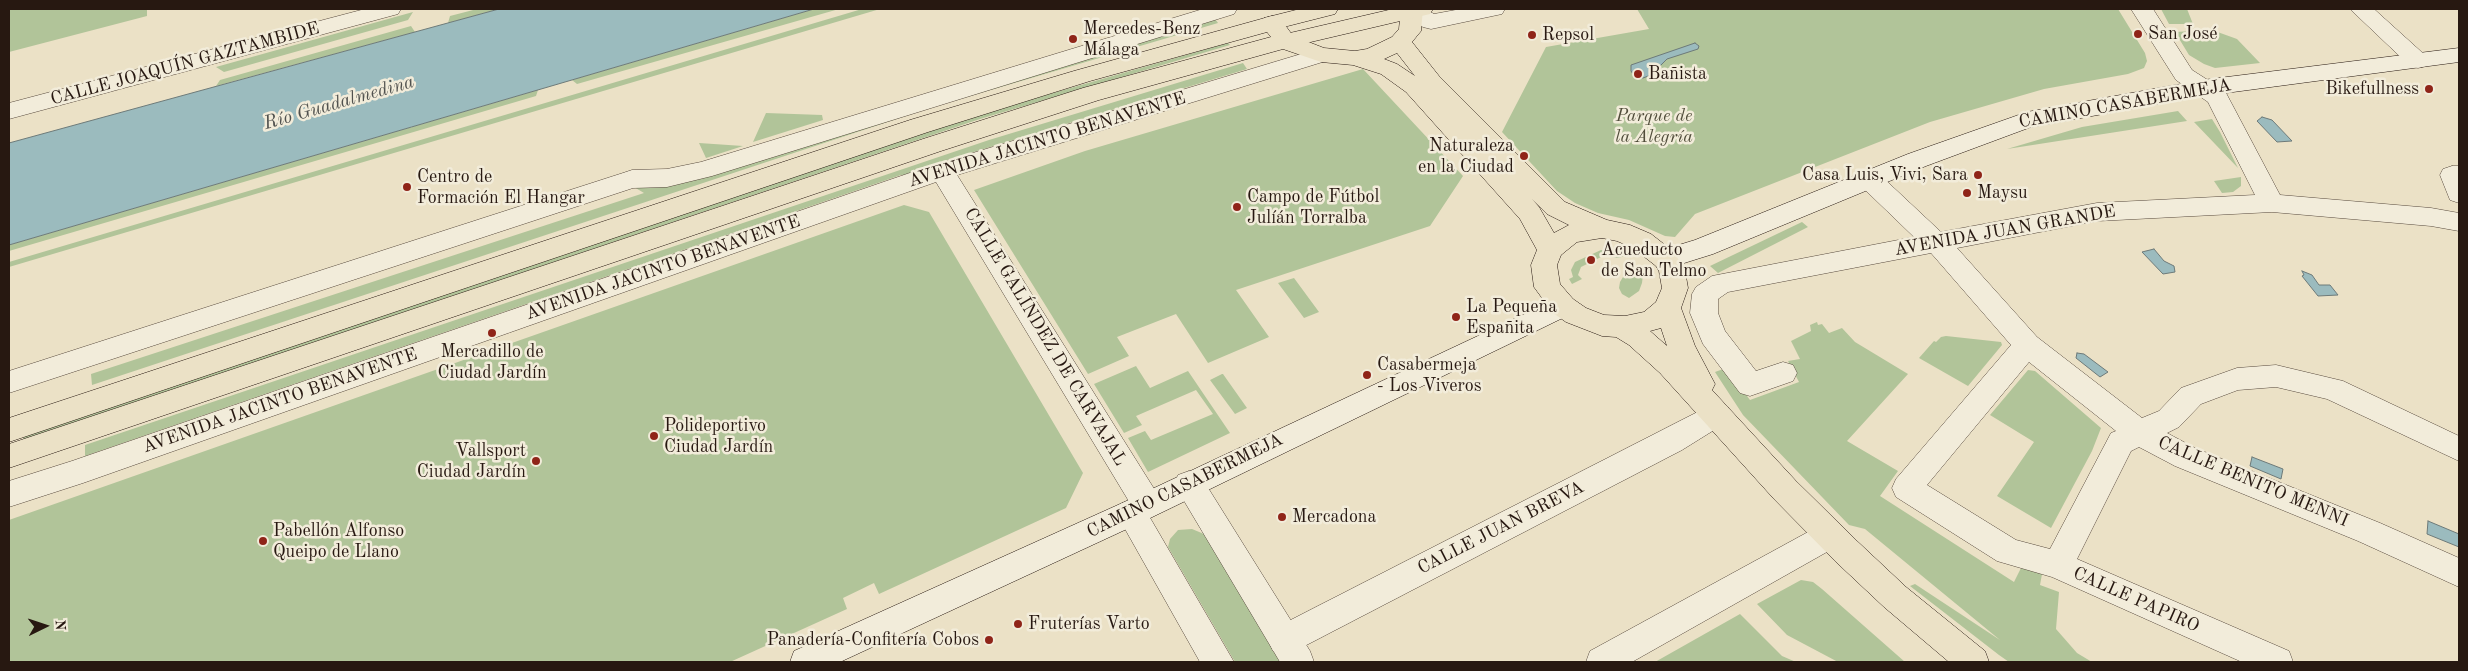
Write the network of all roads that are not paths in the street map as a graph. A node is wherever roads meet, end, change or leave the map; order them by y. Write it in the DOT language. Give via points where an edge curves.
graph roads {
  1 [pos="390,9"];
  2 [pos="1226,9"];
  3 [pos="1327,9"];
  4 [pos="1494,9"];
  5 [pos="2142,9"];
  6 [pos="2361,9"];
  7 [pos="1416,10"];
  8 [pos="1275,24"];
  9 [pos="1400,42"];
  10 [pos="1321,55"];
  11 [pos="2459,55"];
  12 [pos="1354,58"];
  13 [pos="2418,61"];
  14 [pos="2203,88"];
  15 [pos="9,110"];
  16 [pos="942,171"];
  17 [pos="2459,175"];
  18 [pos="1869,179"];
  19 [pos="2459,194"];
  20 [pos="2272,203"];
  21 [pos="2459,222"];
  22 [pos="1602,230"];
  23 [pos="1936,242"];
  24 [pos="1550,250"];
  25 [pos="1665,259"];
  26 [pos="1563,306"];
  27 [pos="1667,308"];
  28 [pos="1620,326"];
  29 [pos="2027,345"];
  30 [pos="1783,373"];
  31 [pos="9,382"];
  32 [pos="1717,414"];
  33 [pos="9,430"];
  34 [pos="2140,433"];
  35 [pos="2459,449"];
  36 [pos="9,456"];
  37 [pos="1189,484"];
  38 [pos="9,494"];
  39 [pos="1139,509"];
  40 [pos="1830,536"];
  41 [pos="2058,565"];
  42 [pos="2459,573"];
  43 [pos="1291,651"];
  44 [pos="806,662"];
  45 [pos="1218,662"];
  46 [pos="1602,662"];
  47 [pos="1973,662"];
  48 [pos="2277,662"];
  1 -- 15 [label="street, CALLE JOAQUÍN GAZTAMBIDE"];
  2 -- 31 [label="street" via="703,170 667,178 632,179"];
  3 -- 8 [label="main road, AVENIDA JACINTO BENAVENTE"];
  4 -- 7 [label="street" via="1431,22"];
  5 -- 14 [label="street" via="2184,75"];
  6 -- 13 [label="street"];
  7 -- 8 [label="main road, AVENIDA JACINTO BENAVENTE"];
  7 -- 9 [label="main road" via="1410,31"];
  8 -- 10 [label="main road, AVENIDA JACINTO BENAVENTE"];
  8 -- 33 [label="main road, AVENIDA JACINTO BENAVENTE" via="1082,76 919,126"];
  8 -- 36 [label="main road, AVENIDA JACINTO BENAVENTE" via="1092,94"];
  9 -- 12 [label="main road, AVENIDA JACINTO BENAVENTE" via="1372,56"];
  9 -- 22 [label="main road" via="1431,81 1556,208"];
  10 -- 12 [label="main road, AVENIDA JACINTO BENAVENTE"];
  10 -- 16 [label="street, AVENIDA JACINTO BENAVENTE"];
  11 -- 13 [label="street, CAMINO CASABERMEJA"];
  12 -- 24 [label="main road" via="1389,69 1414,87 1530,213"];
  13 -- 14 [label="street, CAMINO CASABERMEJA"];
  14 -- 18 [label="street, CAMINO CASABERMEJA" via="2026,120"];
  14 -- 20 [label="street" via="2217,97"];
  16 -- 38 [label="street, AVENIDA JACINTO BENAVENTE"];
  16 -- 39 [label="street, CALLE GALÍNDEZ DE CARVAJAL"];
  17 -- 19 [label="street" via="2452,175"];
  18 -- 23 [label="street, CALLE BENITO MENNI"];
  18 -- 25 [label="street, CAMINO CASABERMEJA" via="1704,247"];
  20 -- 21 [label="street, AVENIDA JUAN GRANDE"];
  20 -- 23 [label="street, AVENIDA JUAN GRANDE" via="2097,212"];
  22 -- 24 [label="main road" via="1568,235"];
  22 -- 25 [label="main road" via="1621,232 1642,241"];
  23 -- 29 [label="street, CALLE BENITO MENNI"];
  23 -- 30 [label="street, AVENIDA JUAN GRANDE" via="1721,283 1705,294 1704,313 1713,336 1750,385"];
  24 -- 26 [label="main road" via="1544,266 1547,287"];
  25 -- 27 [label="main road" via="1672,271 1675,288"];
  26 -- 28 [label="main road" via="1576,316 1602,325"];
  26 -- 37 [label="street, CAMINO CASABERMEJA"];
  27 -- 28 [label="main road" via="1652,320"];
  27 -- 32 [label="main road" via="1680,346"];
  28 -- 32 [label="main road" via="1639,337"];
  29 -- 34 [label="street, CALLE BENITO MENNI"];
  29 -- 41 [label="street" via="1907,488 2008,551"];
  32 -- 40 [label="main road"];
  32 -- 43 [label="street, CALLE JUAN BREVA"];
  34 -- 35 [label="street, CALLE PAPIRO" via="2169,419 2191,396 2237,379 2276,376 2333,389"];
  34 -- 41 [label="street, CALLE PAPIRO" via="2121,442"];
  34 -- 42 [label="street, CALLE BENITO MENNI" via="2185,457"];
  37 -- 39 [label="street, CAMINO CASABERMEJA"];
  37 -- 43 [label="street"];
  39 -- 44 [label="street, CAMINO CASABERMEJA"];
  39 -- 45 [label="street, CALLE GALÍNDEZ DE CARVAJAL"];
  40 -- 46 [label="street"];
  40 -- 47 [label="main road" via="1895,597"];
  41 -- 48 [label="street, CALLE PAPIRO"];
}
